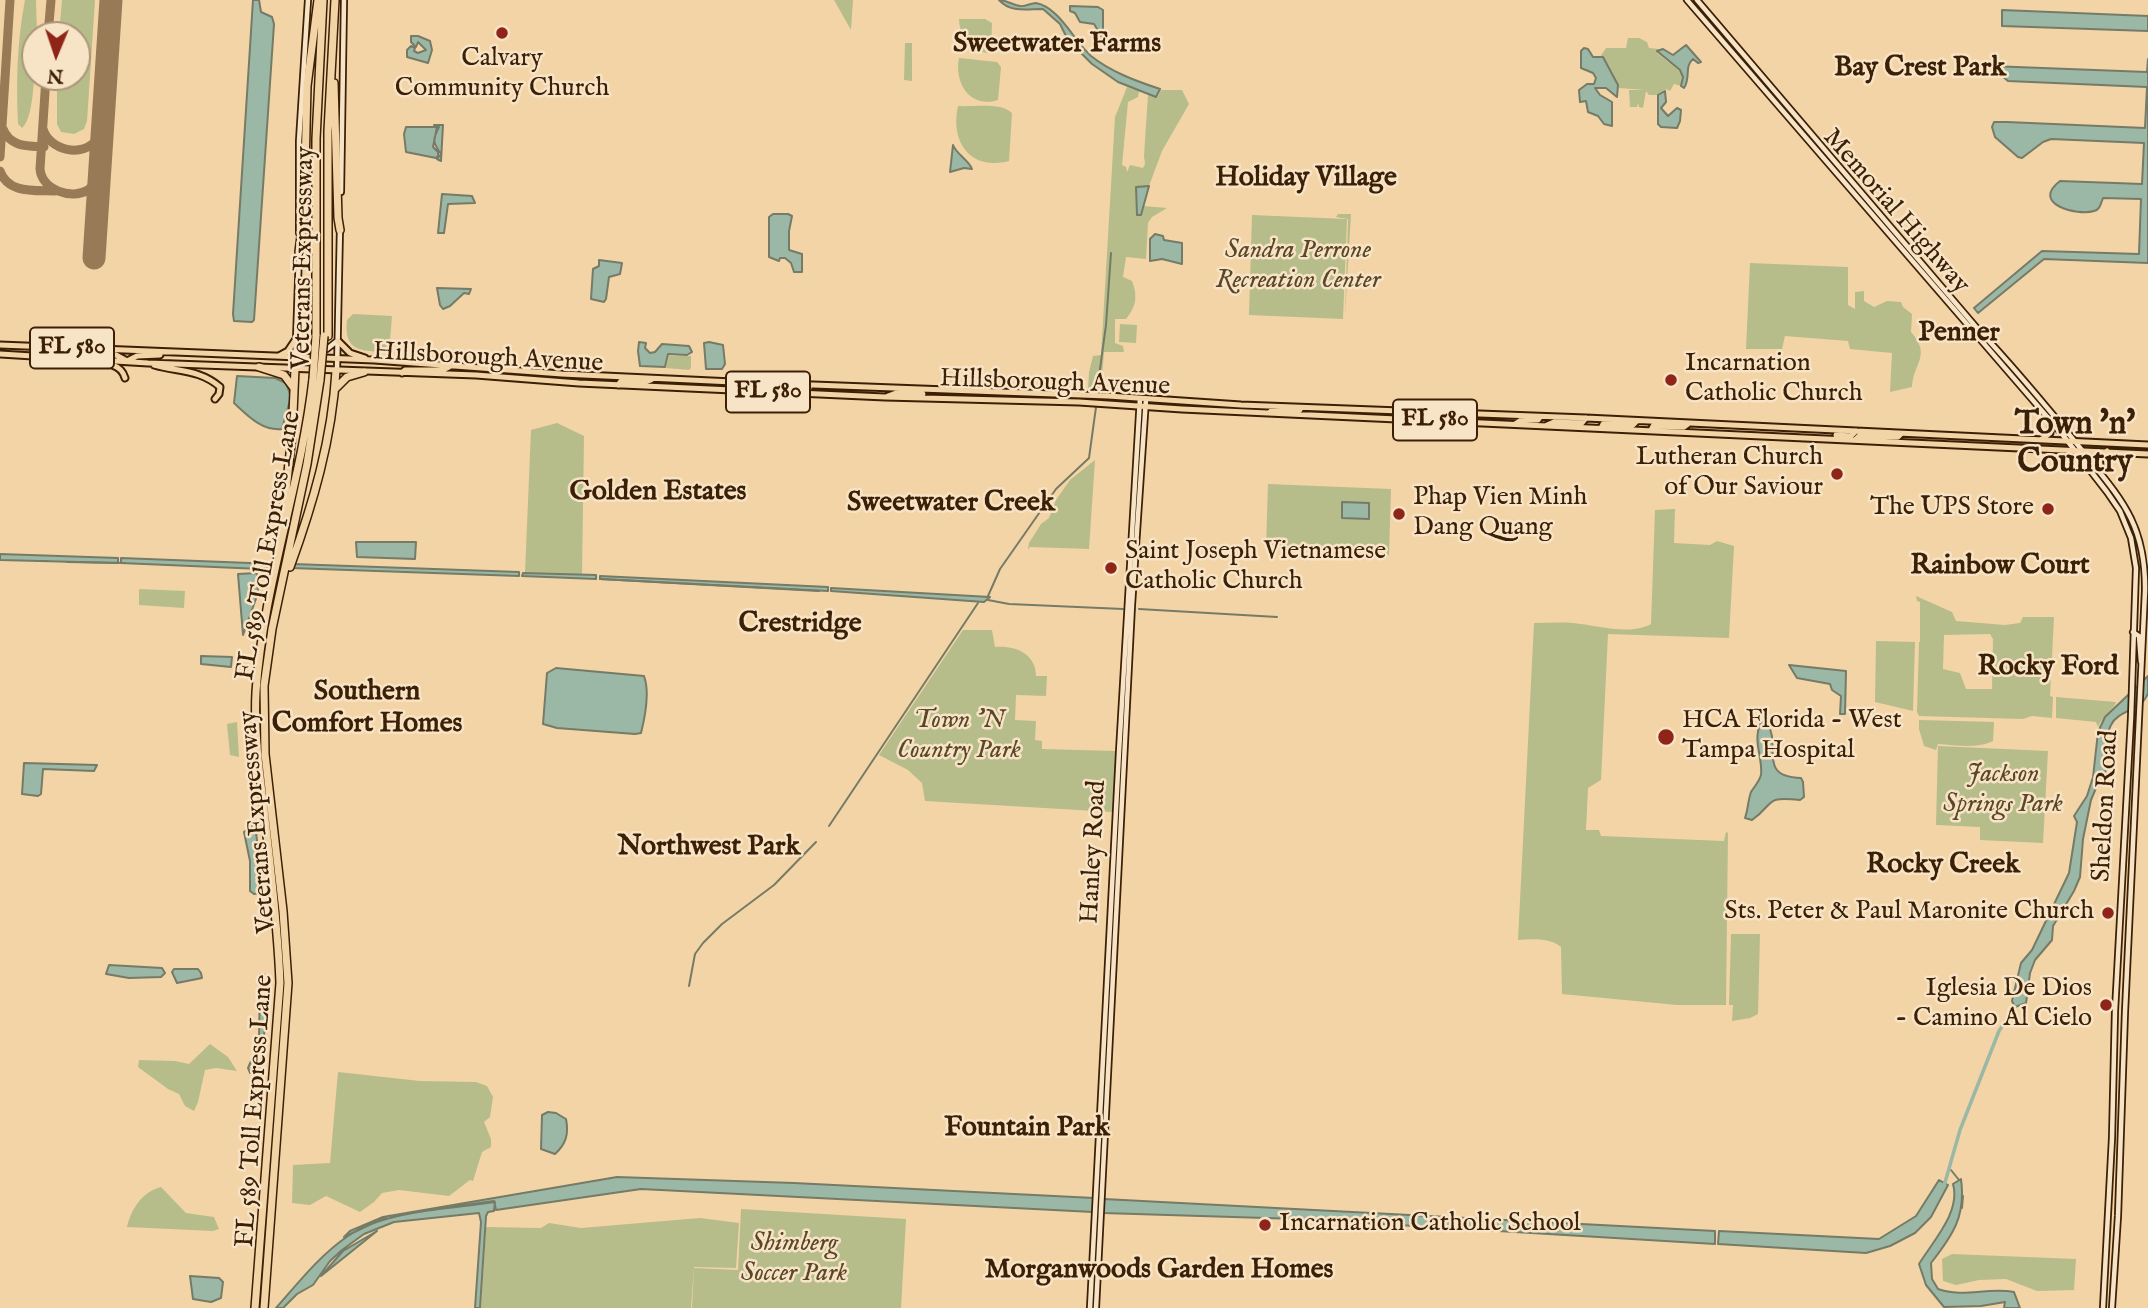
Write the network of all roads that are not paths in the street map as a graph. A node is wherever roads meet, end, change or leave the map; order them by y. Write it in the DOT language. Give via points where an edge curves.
graph roads {
  1 [pos="308,0"];
  2 [pos="320,0"];
  3 [pos="333,0"];
  4 [pos="344,0"];
  5 [pos="1687,0"];
  6 [pos="1697,0"];
  7 [pos="332,34"];
  8 [pos="1745,57"];
  9 [pos="1738,60"];
  10 [pos="1805,132"];
  11 [pos="1849,178"];
  12 [pos="1844,183"];
  13 [pos="340,230"];
  14 [pos="299,252"];
  15 [pos="323,336"];
  16 [pos="296,339"];
  17 [pos="338,341"];
  18 [pos="33,346"];
  19 [pos="2,349"];
  20 [pos="2000,352"];
  21 [pos="212,354"];
  22 [pos="278,356"];
  23 [pos="1993,356"];
  24 [pos="296,357"];
  25 [pos="62,358"];
  26 [pos="337,360"];
  27 [pos="374,360"];
  28 [pos="127,361"];
  29 [pos="148,363"];
  30 [pos="450,366"];
  31 [pos="259,367"];
  32 [pos="295,369"];
  33 [pos="337,371"];
  34 [pos="364,372"];
  35 [pos="402,373"];
  36 [pos="125,378"];
  37 [pos="654,378"];
  38 [pos="319,380"];
  39 [pos="787,384"];
  40 [pos="618,385"];
  41 [pos="815,386"];
  42 [pos="335,389"];
  43 [pos="739,390"];
  44 [pos="929,390"];
  45 [pos="779,392"];
  46 [pos="294,393"];
  47 [pos="983,393"];
  48 [pos="1002,394"];
  49 [pos="1037,394"];
  50 [pos="1059,394"];
  51 [pos="885,397"];
  52 [pos="1143,398"];
  53 [pos="215,399"];
  54 [pos="934,399"];
  55 [pos="975,400"];
  56 [pos="1005,401"];
  57 [pos="1030,402"];
  58 [pos="1142,406"];
  59 [pos="1315,407"];
  60 [pos="1372,410"];
  61 [pos="1270,413"];
  62 [pos="1325,416"];
  63 [pos="1540,417"];
  64 [pos="1586,418"];
  65 [pos="1637,421"];
  66 [pos="2051,422"];
  67 [pos="1515,424"];
  68 [pos="1688,424"];
  69 [pos="1547,425"];
  70 [pos="1601,428"];
  71 [pos="1651,430"];
  72 [pos="1828,430"];
  73 [pos="1856,431"];
  74 [pos="1901,434"];
  75 [pos="1941,436"];
  76 [pos="1804,437"];
  77 [pos="1973,437"];
  78 [pos="1823,438"];
  79 [pos="1855,440"];
  80 [pos="2042,440"];
  81 [pos="2067,440"];
  82 [pos="2075,441"];
  83 [pos="1905,442"];
  84 [pos="1972,445"];
  85 [pos="2148,445"];
  86 [pos="2073,449"];
  87 [pos="2082,450"];
  88 [pos="2108,451"];
  89 [pos="2148,454"];
  90 [pos="2101,472"];
  91 [pos="288,556"];
  92 [pos="284,574"];
  93 [pos="1130,600"];
  94 [pos="2133,632"];
  95 [pos="2142,669"];
  96 [pos="1129,675"];
  97 [pos="1123,684"];
  98 [pos="1122,701"];
  99 [pos="1126,720"];
  100 [pos="1126,730"];
  101 [pos="1120,737"];
  102 [pos="1117,911"];
  103 [pos="1111,919"];
  104 [pos="1115,933"];
  105 [pos="286,955"];
  106 [pos="287,983"];
  107 [pos="1109,1059"];
  108 [pos="1103,1064"];
  109 [pos="266,1307"];
  110 [pos="255,1308"];
  111 [pos="1090,1308"];
  112 [pos="1096,1308"];
  113 [pos="2103,1308"];
  114 [pos="2112,1308"];
  1 -- 14 [label="main road" via="299,141"];
  2 -- 14 [label="highway" via="308,66"];
  2 -- 15 [label="highway, Veterans Expressway" via="316,122"];
  3 -- 7 [label="highway, Veterans Expressway"];
  3 -- 15 [label="highway" via="324,122"];
  4 -- 13 [label="main road"];
  5 -- 9 [label="main road, Memorial Highway"];
  6 -- 8 [label="main road, Memorial Highway"];
  7 -- 13 [label="highway"];
  7 -- 15 [label="highway, Veterans Expressway"];
  8 -- 9 [label="main road"];
  8 -- 10 [label="main road, Memorial Highway"];
  9 -- 10 [label="main road, Memorial Highway"];
  10 -- 11 [label="main road, Memorial Highway"];
  10 -- 12 [label="main road, Memorial Highway"];
  11 -- 12 [label="main road"];
  11 -- 20 [label="main road, Memorial Highway"];
  12 -- 23 [label="main road, Memorial Highway"];
  13 -- 17 [label="main road"];
  14 -- 16 [label="main road"];
  15 -- 38 [label="highway, Veterans Expressway, bridge"];
  15 -- 38 [label="highway, Veterans Expressway, bridge"];
  16 -- 17 [label="main road" via="304,347 327,349"];
  16 -- 22 [label="main road"];
  16 -- 24 [label="main road"];
  17 -- 26 [label="main road"];
  17 -- 27 [label="main road" via="350,353"];
  18 -- 19 [label="main road, Hillsborough Avenue / FL 580"];
  18 -- 21 [label="main road, Hillsborough Avenue / FL 580"];
  18 -- 28 [label="main road" via="116,355"];
  19 -- 25 [label="main road, Hillsborough Avenue / FL 580"];
  20 -- 23 [label="main road"];
  20 -- 82 [label="main road, Memorial Highway"];
  21 -- 22 [label="main road, Hillsborough Avenue / FL 580"];
  21 -- 28 [label="main road" via="137,356"];
  22 -- 24 [label="main road, Hillsborough Avenue / FL 580"];
  23 -- 66 [label="main road, Memorial Highway"];
  24 -- 26 [label="main road, Hillsborough Avenue / FL 580"];
  24 -- 32 [label="main road"];
  25 -- 28 [label="main road, Hillsborough Avenue / FL 580"];
  25 -- 36 [label="main road" via="116,365"];
  26 -- 27 [label="main road, Hillsborough Avenue / FL 580"];
  26 -- 33 [label="main road"];
  27 -- 30 [label="main road, Hillsborough Avenue / FL 580"];
  28 -- 29 [label="main road, Hillsborough Avenue / FL 580"];
  29 -- 31 [label="main road, Hillsborough Avenue / FL 580"];
  29 -- 53 [label="main road" via="206,377 220,387"];
  30 -- 35 [label="main road" via="443,370 405,369"];
  30 -- 37 [label="main road, Hillsborough Avenue / FL 580"];
  31 -- 32 [label="main road, Hillsborough Avenue / FL 580"];
  31 -- 46 [label="highway" via="284,375"];
  32 -- 33 [label="main road, Hillsborough Avenue / FL 580"];
  32 -- 46 [label="highway"];
  33 -- 34 [label="main road, Hillsborough Avenue / FL 580"];
  33 -- 42 [label="highway"];
  34 -- 35 [label="main road, Hillsborough Avenue / FL 580"];
  34 -- 42 [label="highway" via="347,377"];
  35 -- 40 [label="main road, Hillsborough Avenue / FL 580"];
  37 -- 39 [label="main road, Hillsborough Avenue / FL 580"];
  37 -- 40 [label="main road"];
  38 -- 91 [label="highway, Veterans Expressway" via="301,457"];
  38 -- 91 [label="highway, Veterans Expressway" via="312,464"];
  39 -- 41 [label="main road, Hillsborough Avenue / FL 580"];
  39 -- 43 [label="main road"];
  40 -- 43 [label="main road, Hillsborough Avenue / FL 580"];
  41 -- 44 [label="main road, Hillsborough Avenue / FL 580"];
  41 -- 45 [label="main road"];
  42 -- 91 [label="highway" via="323,461 303,532"];
  43 -- 45 [label="main road, Hillsborough Avenue / FL 580"];
  44 -- 47 [label="main road, Hillsborough Avenue / FL 580"];
  44 -- 51 [label="main road"];
  45 -- 51 [label="main road, Hillsborough Avenue / FL 580"];
  46 -- 91 [label="highway"];
  47 -- 48 [label="main road, Hillsborough Avenue / FL 580"];
  47 -- 54 [label="main road"];
  48 -- 49 [label="main road, Hillsborough Avenue / FL 580"];
  48 -- 55 [label="main road"];
  49 -- 50 [label="main road, Hillsborough Avenue / FL 580"];
  49 -- 56 [label="main road"];
  50 -- 52 [label="main road, Hillsborough Avenue / FL 580"];
  50 -- 57 [label="main road"];
  51 -- 54 [label="main road, Hillsborough Avenue / FL 580"];
  52 -- 58 [label="main road, Hanley Road"];
  52 -- 59 [label="main road, Hillsborough Avenue / FL 580"];
  54 -- 55 [label="main road, Hillsborough Avenue / FL 580"];
  55 -- 56 [label="main road, Hillsborough Avenue / FL 580"];
  56 -- 57 [label="main road, Hillsborough Avenue / FL 580"];
  57 -- 58 [label="main road, Hillsborough Avenue / FL 580"];
  58 -- 61 [label="main road, Hillsborough Avenue / FL 580"];
  58 -- 93 [label="main road, Hanley Road"];
  59 -- 60 [label="main road, Hillsborough Avenue / FL 580"];
  59 -- 61 [label="main road"];
  60 -- 62 [label="main road" via="1370,414 1331,412"];
  60 -- 63 [label="main road, Hillsborough Avenue / FL 580"];
  61 -- 62 [label="main road, Hillsborough Avenue / FL 580"];
  62 -- 67 [label="main road, Hillsborough Avenue / FL 580"];
  63 -- 64 [label="main road, Hillsborough Avenue / FL 580"];
  63 -- 67 [label="main road"];
  64 -- 65 [label="main road, Hillsborough Avenue / FL 580"];
  64 -- 69 [label="main road" via="1582,423"];
  65 -- 68 [label="main road, Hillsborough Avenue / FL 580"];
  65 -- 70 [label="main road" via="1633,425 1603,424"];
  66 -- 80 [label="main road" via="2050,433"];
  66 -- 81 [label="main road, Memorial Highway"];
  67 -- 69 [label="main road, Hillsborough Avenue / FL 580"];
  68 -- 71 [label="main road" via="1653,426"];
  68 -- 72 [label="main road, Hillsborough Avenue / FL 580"];
  69 -- 70 [label="main road, Hillsborough Avenue / FL 580"];
  70 -- 71 [label="main road, Hillsborough Avenue / FL 580"];
  71 -- 76 [label="main road, Hillsborough Avenue / FL 580"];
  72 -- 73 [label="main road, Hillsborough Avenue / FL 580"];
  72 -- 76 [label="main road"];
  73 -- 74 [label="main road, Hillsborough Avenue / FL 580"];
  73 -- 78 [label="main road" via="1852,436"];
  74 -- 75 [label="main road, Hillsborough Avenue / FL 580"];
  74 -- 79 [label="main road"];
  75 -- 77 [label="main road, Hillsborough Avenue / FL 580"];
  75 -- 83 [label="main road"];
  76 -- 78 [label="main road, Hillsborough Avenue / FL 580"];
  77 -- 80 [label="main road, Hillsborough Avenue / FL 580"];
  77 -- 84 [label="main road"];
  78 -- 79 [label="main road, Hillsborough Avenue / FL 580"];
  79 -- 83 [label="main road, Hillsborough Avenue / FL 580"];
  80 -- 81 [label="main road, Hillsborough Avenue / FL 580"];
  81 -- 82 [label="main road, Hillsborough Avenue / FL 580"];
  81 -- 86 [label="main road, Memorial Highway"];
  82 -- 85 [label="main road, FL 580"];
  82 -- 87 [label="main road, Memorial Highway"];
  83 -- 84 [label="main road, Hillsborough Avenue / FL 580"];
  84 -- 86 [label="main road, Hillsborough Avenue / FL 580"];
  86 -- 87 [label="main road, Hillsborough Avenue / FL 580"];
  86 -- 94 [label="main road, Sheldon Road" via="2113,501 2131,538 2136,568"];
  87 -- 88 [label="main road, Hillsborough Avenue / FL 580"];
  87 -- 90 [label="main road, Sheldon Road"];
  88 -- 89 [label="main road, FL 580"];
  88 -- 90 [label="main road" via="2099,457"];
  90 -- 95 [label="main road, Sheldon Road" via="2126,507 2142,549"];
  91 -- 92 [label="highway, Veterans Expressway"];
  91 -- 92 [label="highway"];
  92 -- 105 [label="highway, Veterans Expressway" via="268,715"];
  92 -- 105 [label="highway, Veterans Expressway" via="260,652 256,720"];
  93 -- 96 [label="main road, Hanley Road"];
  93 -- 97 [label="main road, Hanley Road"];
  94 -- 95 [label="main road" via="2138,636"];
  94 -- 113 [label="main road, Sheldon Road"];
  95 -- 114 [label="main road, Sheldon Road"];
  96 -- 97 [label="main road"];
  96 -- 99 [label="main road, Hanley Road"];
  97 -- 98 [label="main road, Hanley Road"];
  98 -- 99 [label="main road"];
  98 -- 101 [label="main road, Hanley Road"];
  99 -- 100 [label="main road, Hanley Road"];
  100 -- 101 [label="main road"];
  100 -- 102 [label="main road, Hanley Road"];
  101 -- 103 [label="main road, Hanley Road"];
  102 -- 103 [label="main road"];
  102 -- 104 [label="main road, Hanley Road"];
  103 -- 104 [label="main road"];
  103 -- 108 [label="main road, Hanley Road"];
  104 -- 107 [label="main road, Hanley Road"];
  105 -- 106 [label="highway, Veterans Expressway"];
  105 -- 106 [label="highway, Veterans Expressway"];
  106 -- 109 [label="highway, Veterans Expressway"];
  106 -- 110 [label="highway, Veterans Expressway"];
  107 -- 108 [label="main road"];
  107 -- 112 [label="main road, Hanley Road"];
  108 -- 111 [label="main road, Hanley Road"];
}
